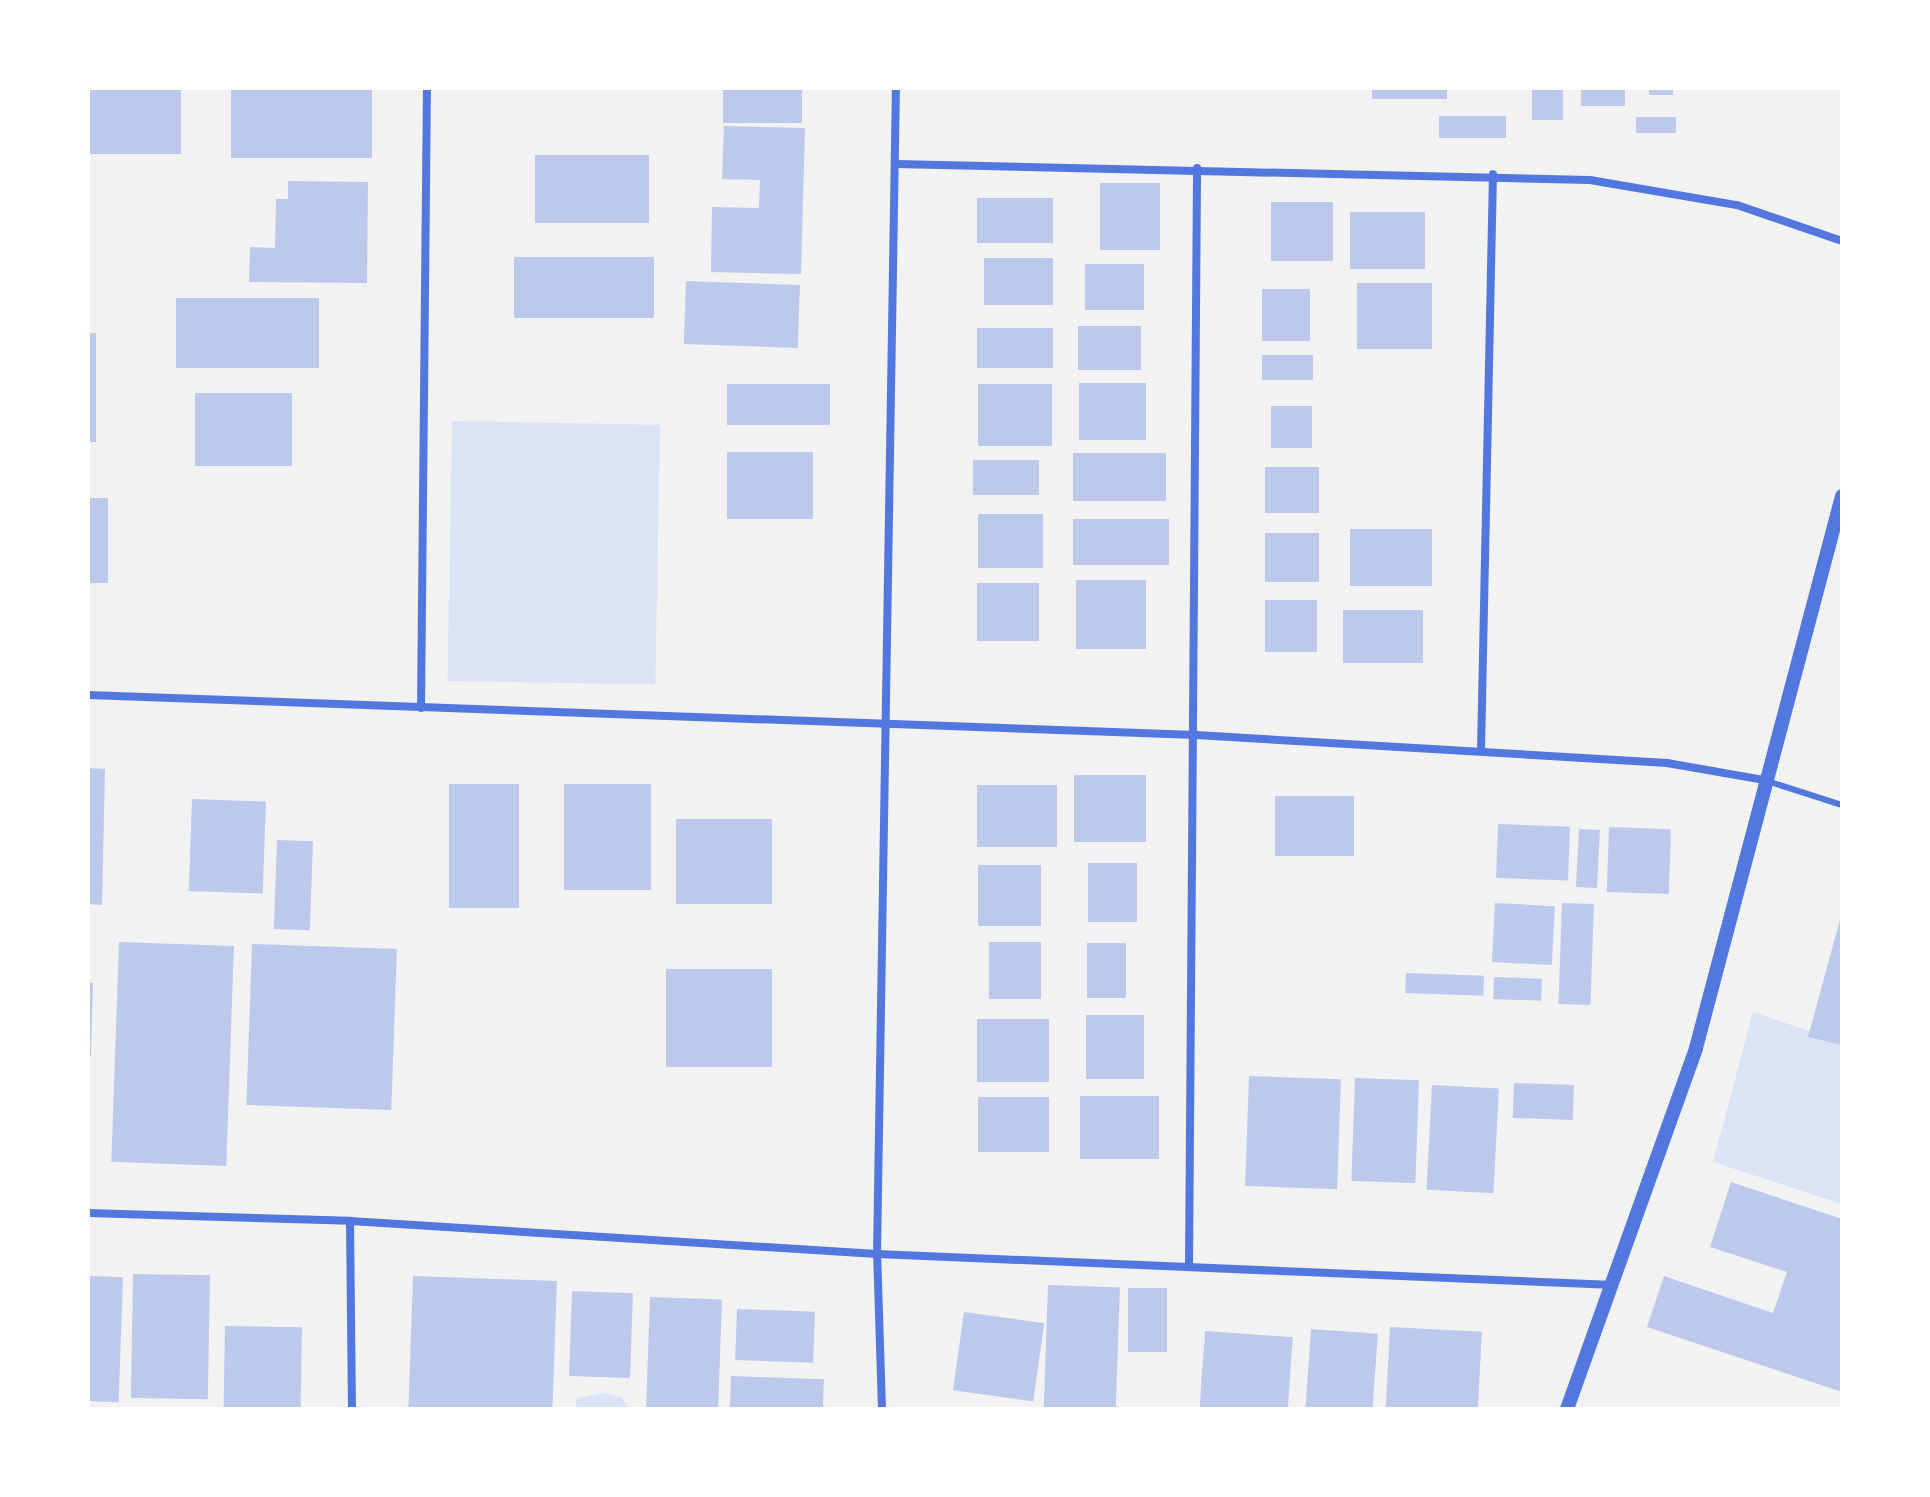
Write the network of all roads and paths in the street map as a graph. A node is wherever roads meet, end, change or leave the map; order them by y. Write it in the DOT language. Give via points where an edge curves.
graph roads {
  1 [pos="427,88"];
  2 [pos="896,88"];
  3 [pos="896,164"];
  4 [pos="1197,168"];
  5 [pos="1493,174"];
  6 [pos="1842,241"];
  7 [pos="1842,496"];
  8 [pos="88,695"];
  9 [pos="421,708"];
  10 [pos="889,720"];
  11 [pos="1196,735"];
  12 [pos="1481,751"];
  13 [pos="1764,780"];
  14 [pos="1842,805"];
  15 [pos="88,1213"];
  16 [pos="350,1221"];
  17 [pos="877,1254"];
  18 [pos="1189,1267"];
  19 [pos="1613,1285"];
  20 [pos="352,1409"];
  21 [pos="882,1409"];
  22 [pos="1567,1409"];
  1 -- 9 [label="street"];
  2 -- 3 [label="street"];
  3 -- 4 [label="street"];
  3 -- 10 [label="street"];
  4 -- 5 [label="street"];
  4 -- 11 [label="street"];
  5 -- 6 [label="street" via="1664,189 1737,205"];
  5 -- 12 [label="street"];
  7 -- 13 [label="street"];
  8 -- 9 [label="street"];
  9 -- 10 [label="street"];
  10 -- 11 [label="street"];
  10 -- 17 [label="street"];
  11 -- 12 [label="street"];
  11 -- 18 [label="street"];
  12 -- 13 [label="street" via="1667,763"];
  13 -- 14 [label="lane"];
  13 -- 19 [label="street" via="1696,1048"];
  15 -- 16 [label="street"];
  16 -- 17 [label="street"];
  16 -- 20 [label="street"];
  17 -- 18 [label="street"];
  17 -- 21 [label="street"];
  18 -- 19 [label="street"];
  19 -- 22 [label="street"];
}
